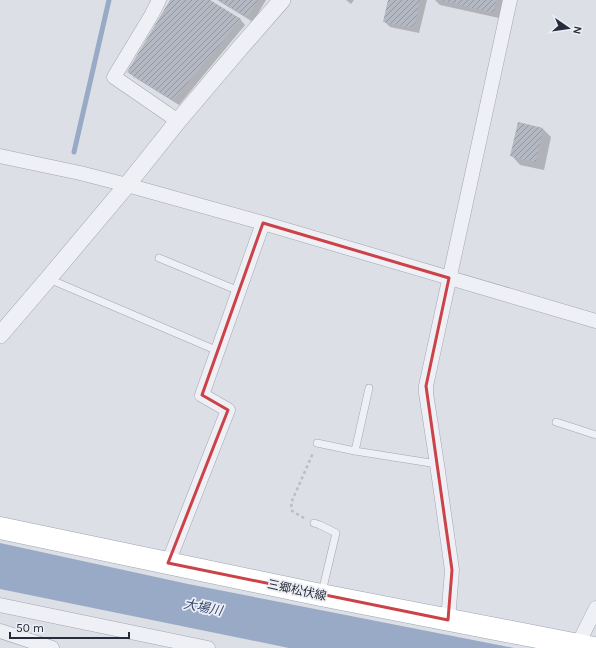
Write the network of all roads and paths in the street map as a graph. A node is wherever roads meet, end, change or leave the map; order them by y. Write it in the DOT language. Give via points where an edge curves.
graph roads {
  1 [pos="159,0"];
  2 [pos="282,0"];
  3 [pos="510,0"];
  4 [pos="178,121"];
  5 [pos="0,156"];
  6 [pos="126,185"];
  7 [pos="263,223"];
  8 [pos="159,258"];
  9 [pos="450,278"];
  10 [pos="48,279"];
  11 [pos="239,291"];
  12 [pos="596,320"];
  13 [pos="0,335"];
  14 [pos="218,351"];
  15 [pos="369,388"];
  16 [pos="556,422"];
  17 [pos="596,435"];
  18 [pos="317,443"];
  19 [pos="355,452"];
  20 [pos="437,464"];
  21 [pos="314,523"];
  22 [pos="0,528"];
  23 [pos="168,563"];
  24 [pos="321,595"];
  25 [pos="0,605"];
  26 [pos="596,608"];
  27 [pos="448,620"];
  28 [pos="0,631"];
  29 [pos="583,647"];
  30 [pos="52,648"];
  31 [pos="208,648"];
  1 -- 4 [label="street" via="114,77"];
  2 -- 4 [label="street"];
  3 -- 9 [label="street"];
  4 -- 6 [label="street"];
  5 -- 6 [label="street"];
  6 -- 7 [label="street"];
  6 -- 10 [label="street"];
  7 -- 9 [label="street"];
  7 -- 11 [label="street"];
  8 -- 11 [label="lane"];
  9 -- 12 [label="street"];
  9 -- 20 [label="street" via="426,386"];
  10 -- 13 [label="street"];
  10 -- 14 [label="lane"];
  11 -- 14 [label="street"];
  14 -- 23 [label="street" via="202,395 228,410"];
  15 -- 19 [label="lane"];
  16 -- 17 [label="lane"];
  18 -- 19 [label="lane"];
  18 -- 21 [label="path" via="291,503 292,511"];
  19 -- 20 [label="lane"];
  20 -- 27 [label="street" via="452,570"];
  21 -- 24 [label="lane" via="336,533"];
  22 -- 23 [label="main road, 三郷松伏線"];
  23 -- 24 [label="main road, 三郷松伏線"];
  24 -- 27 [label="main road, 三郷松伏線"];
  25 -- 31 [label="street"];
  26 -- 29 [label="street"];
  27 -- 29 [label="main road, 三郷松伏線"];
  28 -- 30 [label="street"];
}
